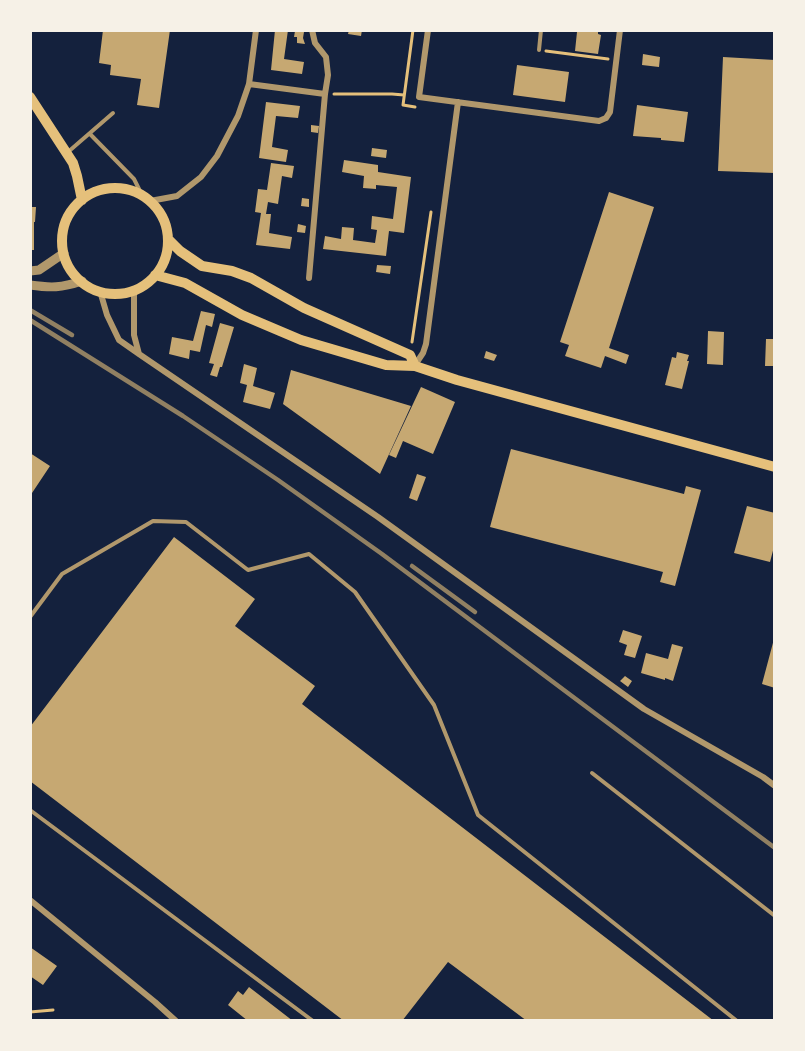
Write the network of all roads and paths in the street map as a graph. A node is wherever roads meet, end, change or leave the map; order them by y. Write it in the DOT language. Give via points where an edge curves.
graph roads {
  1 [pos="255,30"];
  2 [pos="312,30"];
  3 [pos="413,30"];
  4 [pos="428,30"];
  5 [pos="541,30"];
  6 [pos="620,30"];
  7 [pos="539,50"];
  8 [pos="616,60"];
  9 [pos="249,84"];
  10 [pos="325,94"];
  11 [pos="404,95"];
  12 [pos="30,97"];
  13 [pos="458,102"];
  14 [pos="426,108"];
  15 [pos="113,113"];
  16 [pos="90,134"];
  17 [pos="66,153"];
  18 [pos="146,198"];
  19 [pos="82,200"];
  20 [pos="433,204"];
  21 [pos="168,239"];
  22 [pos="64,253"];
  23 [pos="30,271"];
  24 [pos="155,275"];
  25 [pos="309,278"];
  26 [pos="81,281"];
  27 [pos="30,285"];
  28 [pos="134,290"];
  29 [pos="100,291"];
  30 [pos="139,354"];
  31 [pos="413,360"];
  32 [pos="775,466"];
  33 [pos="30,617"];
  34 [pos="592,773"];
  35 [pos="775,786"];
  36 [pos="30,810"];
  37 [pos="30,900"];
  38 [pos="775,916"];
  39 [pos="53,1010"];
  40 [pos="30,1012"];
  41 [pos="176,1021"];
  42 [pos="313,1021"];
  43 [pos="737,1021"];
  1 -- 9 [label="street"];
  2 -- 10 [label="street" via="315,44 326,57"];
  3 -- 11 [label="path"];
  4 -- 13 [label="street" via="419,96"];
  5 -- 7 [label="lane"];
  6 -- 8 [label="street"];
  7 -- 8 [label="path"];
  8 -- 13 [label="street" via="610,112 599,121"];
  9 -- 10 [label="street"];
  9 -- 18 [label="street" via="238,116 201,177 177,196"];
  10 -- 11 [label="path"];
  10 -- 25 [label="street"];
  11 -- 14 [label="path" via="403,105"];
  12 -- 17 [label="main road"];
  13 -- 31 [label="street" via="426,344 423,353"];
  15 -- 16 [label="lane"];
  16 -- 17 [label="lane"];
  16 -- 18 [label="lane" via="134,179"];
  17 -- 19 [label="main road" via="73,163"];
  18 -- 19 [label="main road" via="121,188 107,188"];
  18 -- 21 [label="main road" via="164,220"];
  19 -- 22 [label="main road" via="67,220"];
  20 -- 31 [label="path"];
  21 -- 24 [label="main road" via="166,256"];
  21 -- 31 [label="main road" via="202,266 251,278"];
  22 -- 23 [label="street" via="39,270"];
  22 -- 26 [label="main road"];
  24 -- 28 [label="main road"];
  24 -- 31 [label="main road" via="185,283 242,315 302,340 386,365"];
  26 -- 27 [label="street" via="52,288"];
  26 -- 29 [label="main road"];
  28 -- 29 [label="main road"];
  28 -- 30 [label="street" via="134,335"];
  29 -- 30 [label="street" via="119,340"];
  30 -- 35 [label="street" via="378,516 644,709"];
  31 -- 32 [label="main road" via="458,380"];
  33 -- 43 [label="lane" via="62,574 153,521 186,522 248,570 309,554 355,592 434,705 478,815"];
  34 -- 38 [label="lane"];
  36 -- 42 [label="lane"];
  37 -- 41 [label="street"];
  39 -- 40 [label="path"];
}
